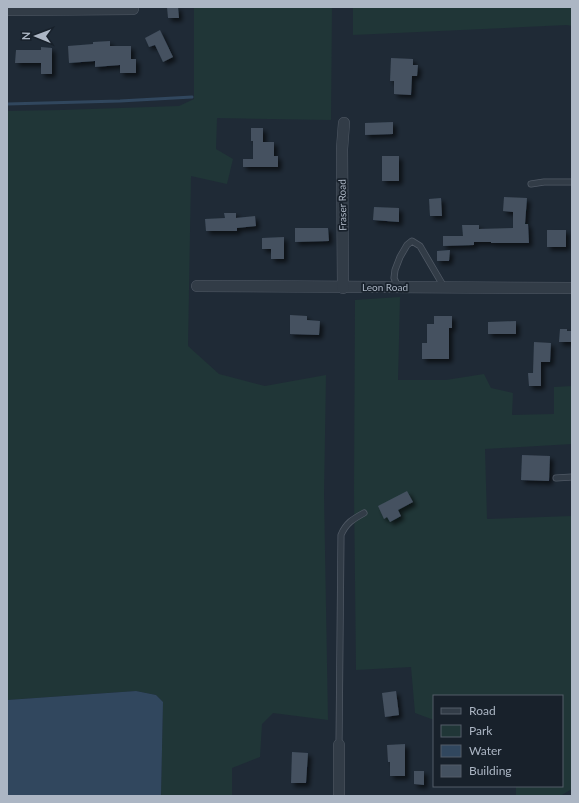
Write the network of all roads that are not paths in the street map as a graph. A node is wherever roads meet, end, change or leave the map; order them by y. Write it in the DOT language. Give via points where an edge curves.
graph roads {
  1 [pos="7,10"];
  2 [pos="133,10"];
  3 [pos="344,123"];
  4 [pos="572,182"];
  5 [pos="531,184"];
  6 [pos="197,286"];
  7 [pos="398,287"];
  8 [pos="444,287"];
  9 [pos="343,288"];
  10 [pos="572,288"];
  11 [pos="572,477"];
  12 [pos="556,478"];
  13 [pos="364,513"];
  14 [pos="338,746"];
  15 [pos="339,796"];
  1 -- 2 [label="street"];
  3 -- 9 [label="street, Fraser Road"];
  4 -- 5 [label="lane"];
  6 -- 9 [label="street, Leon Road"];
  7 -- 8 [label="street, Leon Road"];
  7 -- 8 [label="lane" via="394,270 407,245 412,241 420,246"];
  7 -- 9 [label="street, Leon Road"];
  8 -- 10 [label="street, Leon Road"];
  11 -- 12 [label="lane"];
  13 -- 14 [label="lane" via="348,524 341,535"];
  14 -- 15 [label="street"];
}
